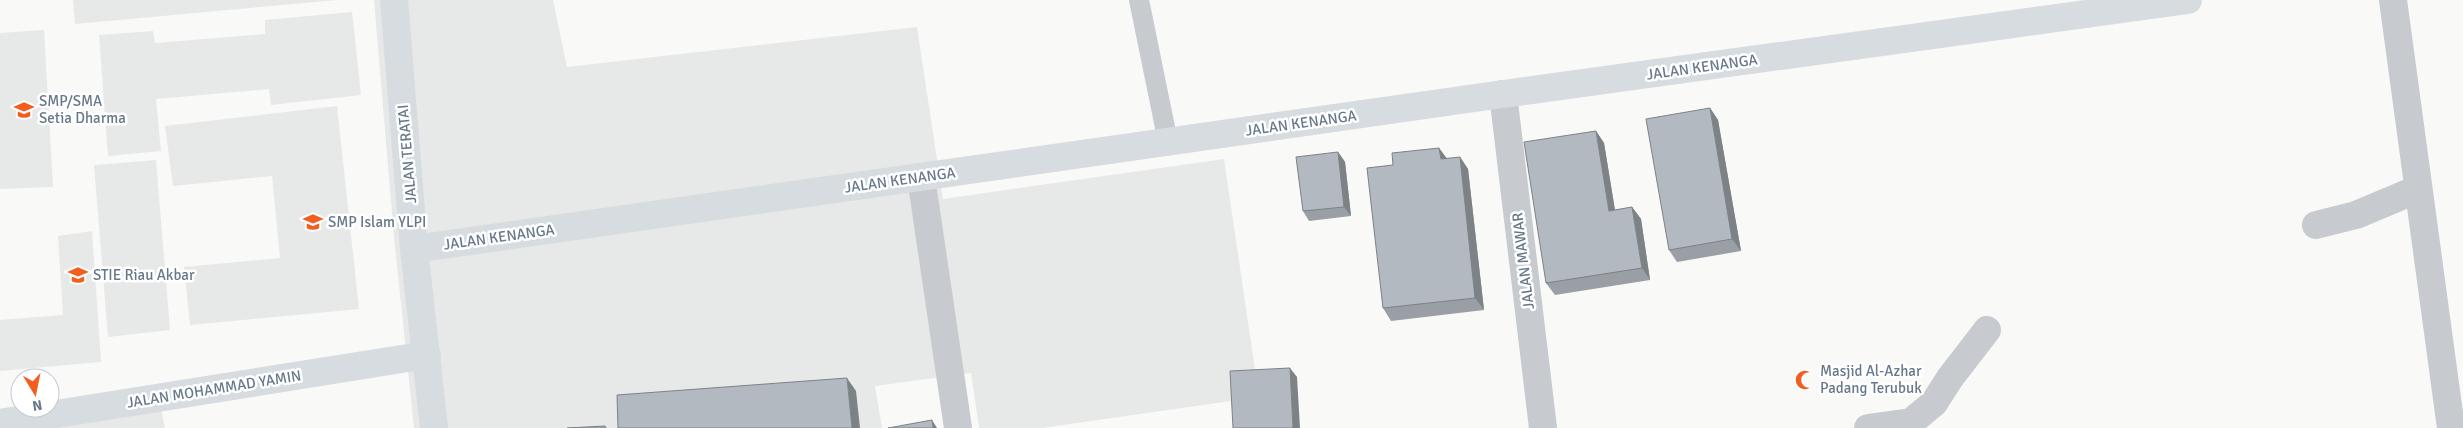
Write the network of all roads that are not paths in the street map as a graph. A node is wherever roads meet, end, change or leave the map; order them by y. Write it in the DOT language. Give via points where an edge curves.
graph roads {
  1 [pos="394,0"];
  2 [pos="1139,0"];
  3 [pos="2188,0"];
  4 [pos="2393,0"];
  5 [pos="1503,94"];
  6 [pos="1168,142"];
  7 [pos="921,177"];
  8 [pos="2418,188"];
  9 [pos="2316,225"];
  10 [pos="414,249"];
  11 [pos="1987,330"];
  12 [pos="427,355"];
  13 [pos="0,423"];
  14 [pos="434,428"];
  15 [pos="958,428"];
  16 [pos="1543,428"];
  17 [pos="1868,428"];
  18 [pos="2451,428"];
  1 -- 10 [label="street, JALAN TERATAI"];
  2 -- 6 [label="lane"];
  3 -- 5 [label="street, JALAN KENANGA"];
  4 -- 8 [label="street"];
  5 -- 6 [label="street, JALAN KENANGA"];
  5 -- 16 [label="street, JALAN MAWAR"];
  6 -- 7 [label="street, JALAN KENANGA"];
  7 -- 10 [label="street, JALAN KENANGA"];
  7 -- 15 [label="street"];
  8 -- 9 [label="street" via="2356,216"];
  8 -- 18 [label="street"];
  10 -- 12 [label="street, JALAN TERATAI"];
  11 -- 17 [label="street" via="1934,403 1911,422"];
  12 -- 13 [label="street, JALAN MOHAMMAD YAMIN"];
  12 -- 14 [label="street, JALAN TERATAI"];
}
